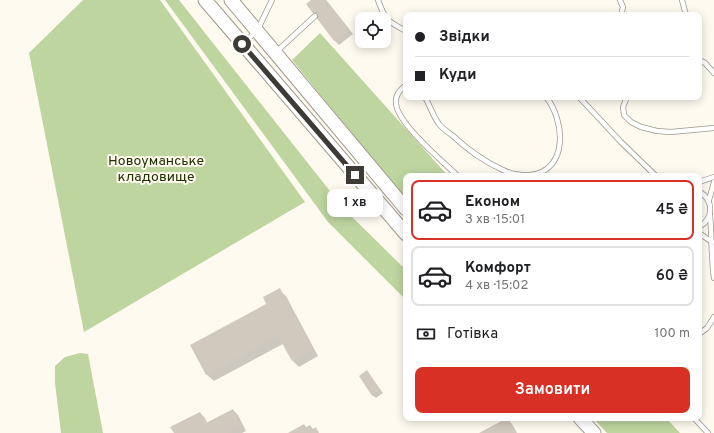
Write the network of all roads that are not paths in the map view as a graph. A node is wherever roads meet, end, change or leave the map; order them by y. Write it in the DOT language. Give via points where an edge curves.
graph roads {
  1 [pos="231,0"];
  2 [pos="272,0"];
  3 [pos="378,0"];
  4 [pos="620,0"];
  5 [pos="682,0"];
  6 [pos="205,1"];
  7 [pos="621,12"];
  8 [pos="685,12"];
  9 [pos="315,16"];
  10 [pos="403,30"];
  11 [pos="257,31"];
  12 [pos="242,44"];
  13 [pos="275,53"];
  14 [pos="702,62"];
  15 [pos="714,74"];
  16 [pos="403,88"];
  17 [pos="428,100"];
  18 [pos="548,100"];
  19 [pos="582,100"];
  20 [pos="626,100"];
  21 [pos="714,128"];
  22 [pos="448,167"];
  23 [pos="451,173"];
  24 [pos="455,173"];
  25 [pos="514,173"];
  26 [pos="537,173"];
  27 [pos="653,173"];
  28 [pos="714,177"];
  29 [pos="702,181"];
  30 [pos="714,182"];
  31 [pos="702,194"];
  32 [pos="709,200"];
  33 [pos="403,205"];
  34 [pos="710,215"];
  35 [pos="702,225"];
  36 [pos="403,231"];
  37 [pos="702,234"];
  38 [pos="712,242"];
  39 [pos="714,278"];
  40 [pos="714,317"];
  41 [pos="702,332"];
  42 [pos="583,421"];
  43 [pos="697,421"];
  44 [pos="594,433"];
  45 [pos="708,433"];
  1 -- 11 [label="main road"];
  2 -- 11 [label="lane"];
  3 -- 10 [label="lane" via="384,17"];
  4 -- 7 [label="lane"];
  5 -- 8 [label="lane"];
  6 -- 12 [label="main road"];
  9 -- 13 [label="lane"];
  11 -- 12 [label="lane"];
  11 -- 13 [label="main road"];
  12 -- 36 [label="main road"];
  13 -- 33 [label="main road"];
  14 -- 15 [label="lane"];
  16 -- 22 [label="lane" via="396,98 398,112 414,134"];
  17 -- 25 [label="lane" via="440,125 461,144 503,170"];
  18 -- 26 [label="lane" via="558,121 560,148 545,170"];
  19 -- 27 [label="lane"];
  20 -- 21 [label="lane" via="624,115 641,127 671,132"];
  22 -- 23 [label="lane"];
  22 -- 24 [label="lane"];
  28 -- 29 [label="lane"];
  30 -- 32 [label="lane"];
  31 -- 32 [label="lane"];
  32 -- 34 [label="lane"];
  34 -- 35 [label="lane"];
  34 -- 38 [label="lane"];
  37 -- 38 [label="lane"];
  38 -- 39 [label="lane"];
  40 -- 41 [label="lane"];
  42 -- 44 [label="main road"];
  43 -- 45 [label="lane"];
}
